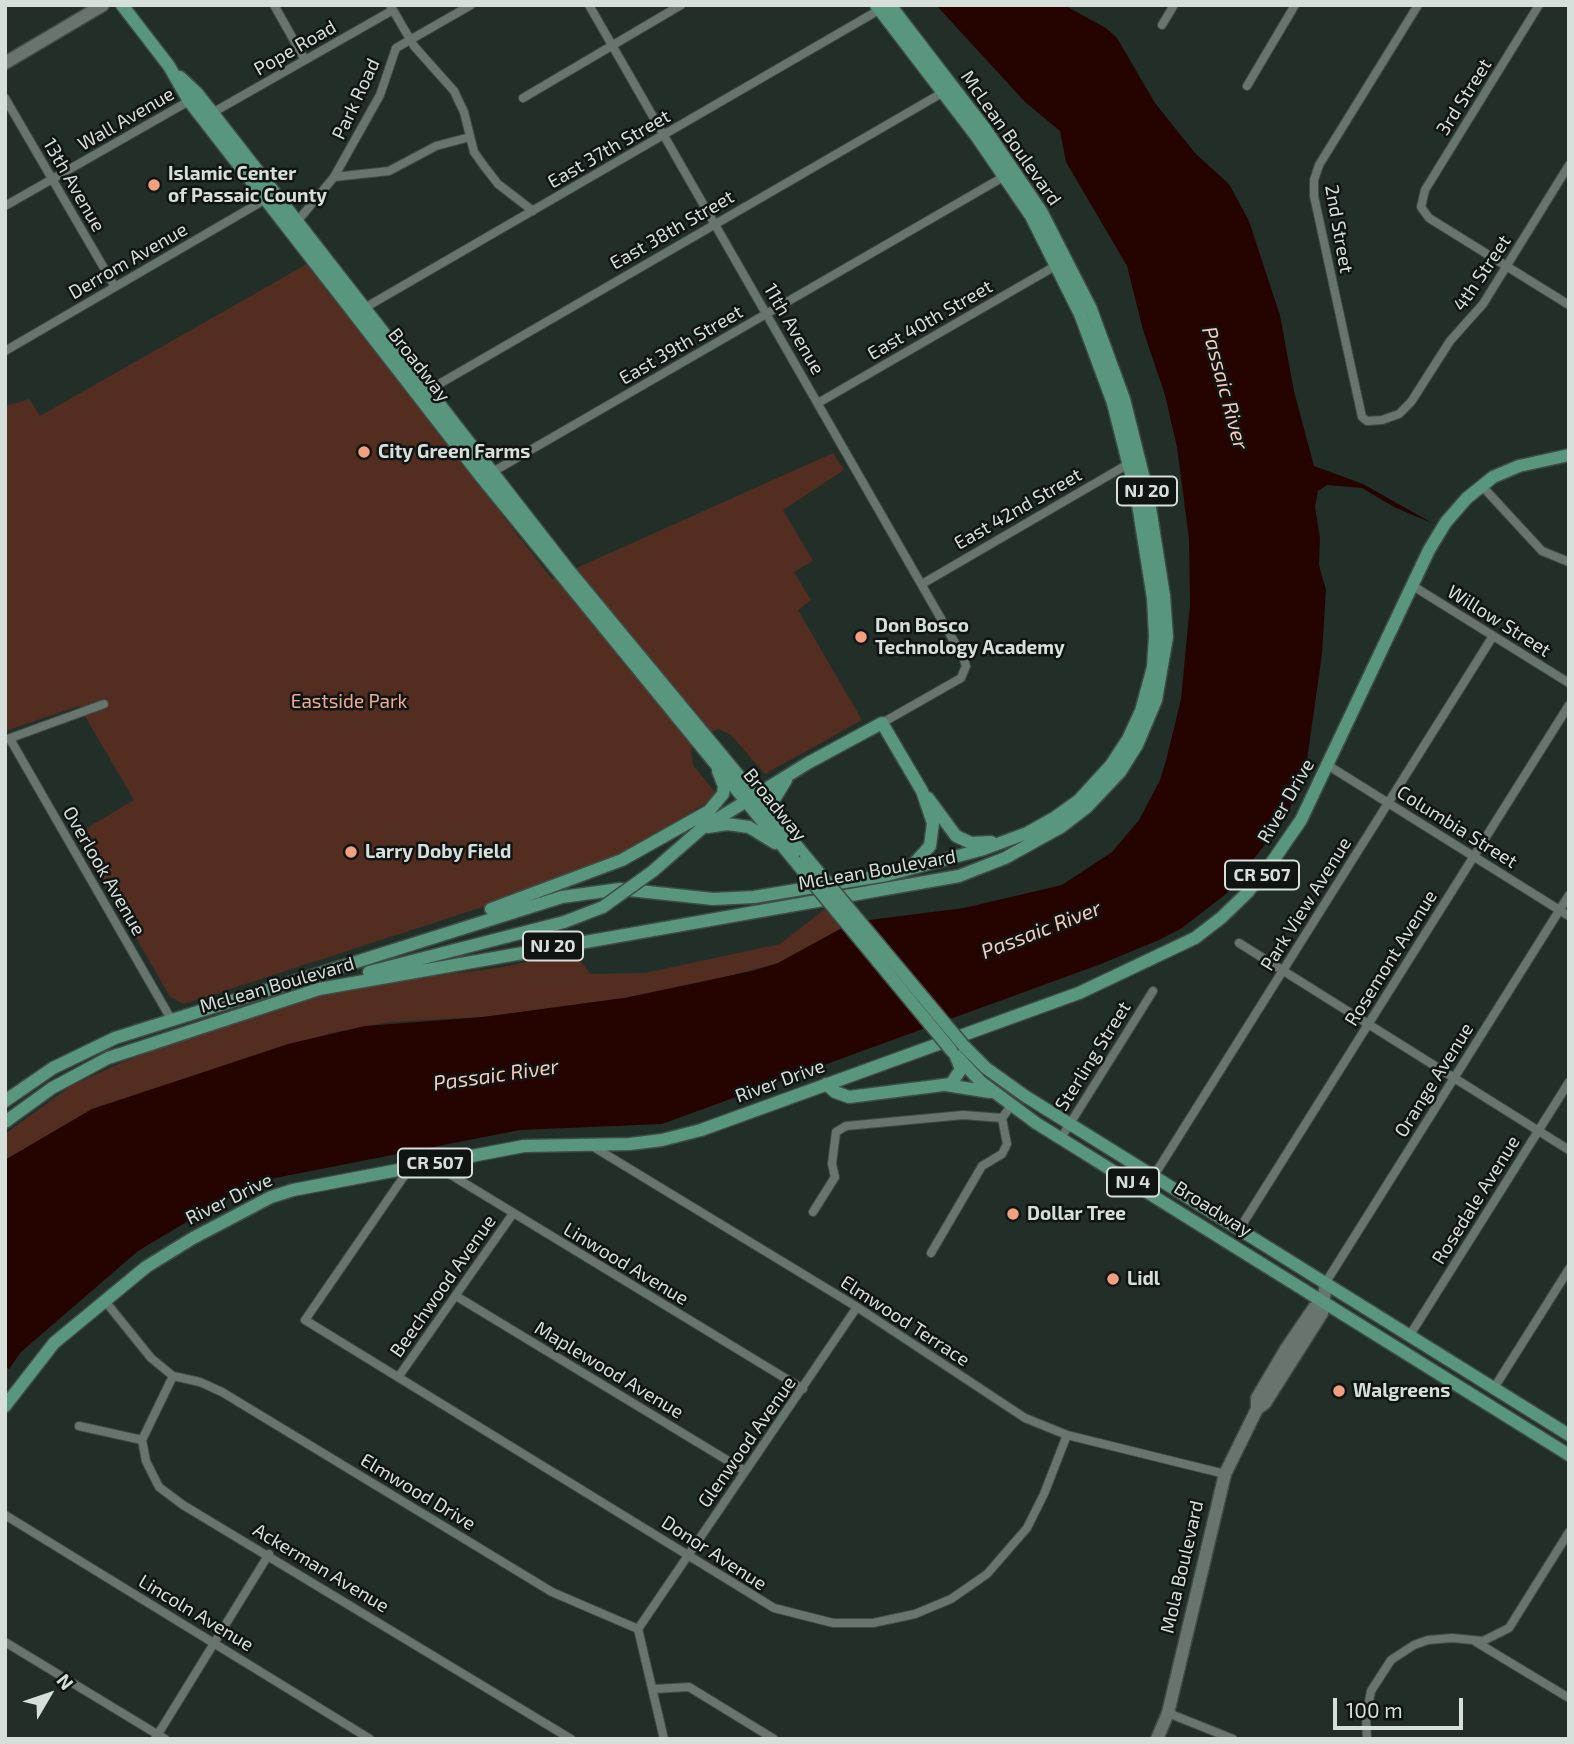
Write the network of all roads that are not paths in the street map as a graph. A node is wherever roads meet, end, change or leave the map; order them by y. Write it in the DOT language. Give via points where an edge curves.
graph roads {
  1 [pos="103,5"];
  2 [pos="122,5"];
  3 [pos="274,5"];
  4 [pos="471,5"];
  5 [pos="589,5"];
  6 [pos="681,5"];
  7 [pos="1174,5"];
  8 [pos="1295,5"];
  9 [pos="1418,5"];
  10 [pos="1539,5"];
  11 [pos="882,7"];
  12 [pos="391,8"];
  13 [pos="1162,25"];
  14 [pos="409,39"];
  15 [pos="612,45"];
  16 [pos="305,61"];
  17 [pos="5,63"];
  18 [pos="169,66"];
  19 [pos="1247,86"];
  20 [pos="942,93"];
  21 [pos="523,98"];
  22 [pos="5,99"];
  23 [pos="189,101"];
  24 [pos="212,113"];
  25 [pos="664,135"];
  26 [pos="470,137"];
  27 [pos="1569,165"];
  28 [pos="1005,176"];
  29 [pos="334,177"];
  30 [pos="52,179"];
  31 [pos="266,199"];
  32 [pos="5,206"];
  33 [pos="533,211"];
  34 [pos="296,223"];
  35 [pos="715,224"];
  36 [pos="1057,265"];
  37 [pos="1507,266"];
  38 [pos="115,288"];
  39 [pos="1569,305"];
  40 [pos="359,311"];
  41 [pos="767,314"];
  42 [pos="5,351"];
  43 [pos="423,393"];
  44 [pos="1416,395"];
  45 [pos="818,402"];
  46 [pos="1569,455"];
  47 [pos="1130,463"];
  48 [pos="486,476"];
  49 [pos="1482,485"];
  50 [pos="1569,562"];
  51 [pos="1415,581"];
  52 [pos="922,584"];
  53 [pos="1493,636"];
  54 [pos="1569,683"];
  55 [pos="104,704"];
  56 [pos="1569,705"];
  57 [pos="882,723"];
  58 [pos="8,739"];
  59 [pos="705,741"];
  60 [pos="1329,766"];
  61 [pos="793,772"];
  62 [pos="922,791"];
  63 [pos="750,797"];
  64 [pos="1388,803"];
  65 [pos="701,829"];
  66 [pos="1012,839"];
  67 [pos="1474,856"];
  68 [pos="800,858"];
  69 [pos="906,871"];
  70 [pos="1569,895"];
  71 [pos="1559,910"];
  72 [pos="1569,916"];
  73 [pos="431,936"];
  74 [pos="1239,943"];
  75 [pos="1283,970"];
  76 [pos="319,989"];
  77 [pos="1153,991"];
  78 [pos="171,1019"];
  79 [pos="1369,1024"];
  80 [pos="957,1048"];
  81 [pos="1454,1078"];
  82 [pos="1569,1082"];
  83 [pos="827,1084"];
  84 [pos="945,1085"];
  85 [pos="998,1096"];
  86 [pos="5,1101"];
  87 [pos="1011,1105"];
  88 [pos="1002,1118"];
  89 [pos="5,1122"];
  90 [pos="1070,1124"];
  91 [pos="1538,1131"];
  92 [pos="1060,1138"];
  93 [pos="590,1144"];
  94 [pos="1569,1150"];
  95 [pos="433,1164"];
  96 [pos="409,1169"];
  97 [pos="1154,1175"];
  98 [pos="1145,1190"];
  99 [pos="813,1212"];
  100 [pos="512,1215"];
  101 [pos="1240,1228"];
  102 [pos="930,1253"];
  103 [pos="1569,1269"];
  104 [pos="1326,1282"];
  105 [pos="456,1296"];
  106 [pos="105,1301"];
  107 [pos="1324,1301"];
  108 [pos="857,1307"];
  109 [pos="1410,1335"];
  110 [pos="173,1376"];
  111 [pos="399,1376"];
  112 [pos="1494,1388"];
  113 [pos="803,1389"];
  114 [pos="5,1406"];
  115 [pos="79,1426"];
  116 [pos="1067,1434"];
  117 [pos="1569,1435"];
  118 [pos="142,1440"];
  119 [pos="1569,1455"];
  120 [pos="745,1471"];
  121 [pos="1225,1474"];
  122 [pos="5,1515"];
  123 [pos="1569,1532"];
  124 [pos="689,1554"];
  125 [pos="269,1555"];
  126 [pos="638,1629"];
  127 [pos="5,1642"];
  128 [pos="214,1642"];
  129 [pos="1476,1642"];
  130 [pos="654,1689"];
  131 [pos="1569,1698"];
  132 [pos="1168,1713"];
  133 [pos="159,1737"];
  134 [pos="370,1739"];
  135 [pos="571,1739"];
  136 [pos="664,1739"];
  137 [pos="774,1739"];
  138 [pos="1157,1739"];
  139 [pos="1233,1739"];
  140 [pos="1367,1739"];
  1 -- 17 [label="street"];
  2 -- 18 [label="main road, Broadway"];
  3 -- 16 [label="street"];
  4 -- 14 [label="street"];
  5 -- 15 [label="street, 11th Avenue"];
  6 -- 15 [label="street"];
  7 -- 13 [label="street"];
  8 -- 19 [label="street"];
  9 -- 44 [label="street, 2nd Street" via="1319,165 1313,188 1359,411 1367,421 1382,420 1399,414"];
  10 -- 37 [label="street, 3rd Street" via="1425,190 1422,207 1429,218"];
  11 -- 20 [label="main road, McLean Boulevard / NJ 20"];
  11 -- 25 [label="street, East 37th Street"];
  11 -- 76 [label="main road, McLean Boulevard / NJ 20" via="986,130 1029,191 1081,287 1117,376 1146,483 1166,618 1161,684 1137,745 1110,783 1068,822 1019,852 959,876"];
  12 -- 14 [label="street"];
  12 -- 16 [label="street, Pope Road"];
  14 -- 26 [label="street" via="454,91"];
  14 -- 29 [label="street, Park Road" via="396,48 365,125"];
  15 -- 21 [label="street"];
  15 -- 25 [label="street, 11th Avenue"];
  16 -- 24 [label="street, Pope Road"];
  18 -- 23 [label="main road, Broadway"];
  18 -- 24 [label="main road, Broadway"];
  20 -- 28 [label="main road, McLean Boulevard / NJ 20"];
  20 -- 35 [label="street, East 38th Street"];
  22 -- 30 [label="street, 13th Avenue"];
  23 -- 30 [label="street, Wall Avenue"];
  23 -- 31 [label="main road, Broadway"];
  24 -- 34 [label="main road, Broadway"];
  25 -- 33 [label="street, East 37th Street"];
  25 -- 35 [label="street, 11th Avenue"];
  26 -- 29 [label="street" via="436,146 389,171"];
  26 -- 33 [label="street" via="474,152 498,184"];
  27 -- 37 [label="street, 4th Street"];
  28 -- 36 [label="main road, McLean Boulevard / NJ 20"];
  28 -- 41 [label="street, East 39th Street"];
  29 -- 34 [label="street, Park Road"];
  30 -- 32 [label="street, Wall Avenue"];
  30 -- 38 [label="street, 13th Avenue"];
  31 -- 38 [label="street, Derrom Avenue"];
  31 -- 40 [label="main road, Broadway"];
  33 -- 40 [label="street, East 37th Street"];
  34 -- 40 [label="main road, Broadway"];
  35 -- 41 [label="street, 11th Avenue"];
  35 -- 43 [label="street, East 38th Street"];
  36 -- 45 [label="street, East 40th Street"];
  36 -- 47 [label="main road, McLean Boulevard / NJ 20" via="1098,358"];
  37 -- 39 [label="street"];
  37 -- 44 [label="street, 4th Street"];
  38 -- 42 [label="street, Derrom Avenue"];
  40 -- 43 [label="main road, Broadway"];
  41 -- 45 [label="street, 11th Avenue"];
  41 -- 48 [label="street, East 39th Street"];
  43 -- 48 [label="main road, Broadway"];
  45 -- 52 [label="street, 11th Avenue"];
  46 -- 49 [label="main road, CR 507" via="1519,466"];
  47 -- 52 [label="street, East 42nd Street"];
  47 -- 66 [label="main road, McLean Boulevard / NJ 20" via="1155,619 1153,667 1145,697 1120,752 1091,787 1060,814"];
  48 -- 59 [label="main road, Broadway"];
  49 -- 50 [label="street" via="1542,551"];
  49 -- 51 [label="main road, CR 507" via="1446,522"];
  51 -- 53 [label="street, Willow Street"];
  51 -- 60 [label="main road, River Drive / CR 507"];
  52 -- 57 [label="street, 11th Avenue" via="963,657 965,671 958,680"];
  53 -- 54 [label="street, Willow Street"];
  53 -- 64 [label="street, Park View Avenue"];
  55 -- 58 [label="street"];
  56 -- 67 [label="street, Rosemont Avenue"];
  57 -- 61 [label="main road"];
  57 -- 62 [label="main road"];
  58 -- 78 [label="street, Overlook Avenue"];
  59 -- 63 [label="main road, Broadway / NJ 4"];
  59 -- 73 [label="main road" via="724,786 720,800 709,811 622,860 474,915"];
  60 -- 64 [label="street, Columbia Street"];
  60 -- 83 [label="main road, River Drive / CR 507" via="1270,865 1234,907 1195,938 1105,983"];
  61 -- 63 [label="main road"];
  61 -- 68 [label="main road" via="773,801"];
  62 -- 66 [label="main road" via="964,840"];
  62 -- 69 [label="main road" via="933,838 922,857"];
  63 -- 65 [label="main road"];
  63 -- 68 [label="main road, Broadway / NJ 4"];
  64 -- 67 [label="street, Columbia Street"];
  64 -- 75 [label="street, Park View Avenue"];
  65 -- 68 [label="main road" via="726,824 749,827"];
  65 -- 76 [label="main road, bridge" via="603,906 564,922 416,958"];
  66 -- 69 [label="main road, McLean Boulevard / NJ 20"];
  67 -- 71 [label="street, Columbia Street"];
  67 -- 79 [label="street, Rosemont Avenue"];
  68 -- 80 [label="main road, Broadway / NJ 4, bridge"];
  69 -- 73 [label="main road, McLean Boulevard / NJ 20" via="740,899 634,889 590,891"];
  70 -- 71 [label="street, Orange Avenue"];
  71 -- 72 [label="street, Columbia Street"];
  71 -- 81 [label="street, Orange Avenue"];
  73 -- 78 [label="main road, McLean Boulevard / NJ 20"];
  74 -- 75 [label="street"];
  75 -- 79 [label="street"];
  75 -- 97 [label="street, Park View Avenue"];
  76 -- 89 [label="main road, McLean Boulevard / NJ 20" via="116,1055 52,1088"];
  77 -- 90 [label="street, Sterling Street"];
  78 -- 86 [label="main road, McLean Boulevard / NJ 20" via="81,1053"];
  79 -- 81 [label="street"];
  79 -- 101 [label="street, Rosemont Avenue"];
  80 -- 84 [label="main road" via="961,1069 956,1080"];
  80 -- 85 [label="main road, Broadway / NJ 4"];
  80 -- 90 [label="main road, Broadway / NJ 4"];
  81 -- 91 [label="street"];
  81 -- 104 [label="street, Orange Avenue"];
  82 -- 91 [label="street, Rosedale Avenue"];
  83 -- 84 [label="main road" via="849,1097"];
  83 -- 93 [label="main road, River Drive / CR 507" via="662,1140"];
  84 -- 85 [label="main road"];
  85 -- 87 [label="main road, Broadway / NJ 4"];
  87 -- 88 [label="street"];
  87 -- 92 [label="main road, Broadway / NJ 4"];
  88 -- 99 [label="street" via="963,1115 846,1126 836,1132 835,1177"];
  88 -- 102 [label="street" via="1007,1144 1002,1154 982,1166"];
  90 -- 92 [label="street, Sterling Street"];
  90 -- 97 [label="main road, Broadway / NJ 4"];
  91 -- 94 [label="street"];
  91 -- 109 [label="street, Rosedale Avenue"];
  92 -- 98 [label="main road, Broadway / NJ 4"];
  93 -- 95 [label="main road, River Drive / CR 507" via="524,1146"];
  93 -- 108 [label="street, Elmwood Terrace"];
  95 -- 96 [label="main road, River Drive / CR 507"];
  95 -- 100 [label="street, Linwood Avenue"];
  96 -- 106 [label="main road, River Drive / CR 507" via="293,1190 248,1207 146,1267"];
  96 -- 111 [label="street, Donor Avenue" via="305,1320"];
  97 -- 98 [label="street, Park View Avenue"];
  97 -- 101 [label="main road, Broadway / NJ 4"];
  98 -- 107 [label="main road, Broadway / NJ 4"];
  100 -- 105 [label="street, Beechwood Avenue"];
  100 -- 113 [label="street, Linwood Avenue"];
  101 -- 104 [label="main road, Broadway / NJ 4"];
  103 -- 112 [label="street"];
  104 -- 107 [label="street"];
  104 -- 109 [label="main road, Broadway / NJ 4"];
  105 -- 111 [label="street, Beechwood Avenue"];
  105 -- 120 [label="street, Maplewood Avenue"];
  106 -- 110 [label="street, Elmwood Drive" via="151,1357"];
  106 -- 114 [label="main road, River Drive / CR 507" via="54,1343"];
  107 -- 119 [label="main road, Broadway / NJ 4"];
  107 -- 121 [label="street, Mola Boulevard" via="1314,1308 1257,1398 1257,1409"];
  108 -- 113 [label="street, Glenwood Avenue"];
  108 -- 116 [label="street, Elmwood Terrace" via="1025,1418"];
  109 -- 112 [label="main road, Broadway / NJ 4"];
  110 -- 118 [label="street"];
  110 -- 126 [label="street, Elmwood Drive" via="222,1392 552,1592"];
  111 -- 124 [label="street, Donor Avenue"];
  112 -- 117 [label="main road, Broadway / NJ 4"];
  113 -- 120 [label="street, Glenwood Avenue"];
  115 -- 118 [label="street"];
  116 -- 121 [label="street, Elmwood Terrace"];
  116 -- 124 [label="street, Donor Avenue" via="1038,1509 1017,1543 970,1588 915,1614 855,1624 790,1615 754,1599"];
  118 -- 125 [label="street, Ackerman Avenue" via="159,1487"];
  120 -- 124 [label="street, Glenwood Avenue"];
  121 -- 132 [label="street, Mola Boulevard"];
  122 -- 128 [label="street, Lincoln Avenue"];
  123 -- 129 [label="street" via="1509,1628"];
  124 -- 126 [label="street, Glenwood Avenue"];
  125 -- 128 [label="street"];
  125 -- 135 [label="street, Ackerman Avenue"];
  126 -- 130 [label="street"];
  127 -- 133 [label="street"];
  128 -- 133 [label="street"];
  128 -- 134 [label="street, Lincoln Avenue"];
  129 -- 131 [label="street"];
  129 -- 140 [label="street" via="1428,1640 1391,1660 1376,1679 1367,1703"];
  130 -- 136 [label="street"];
  130 -- 137 [label="street" via="689,1687"];
  132 -- 138 [label="street, Mola Boulevard"];
  132 -- 139 [label="street"];
}
